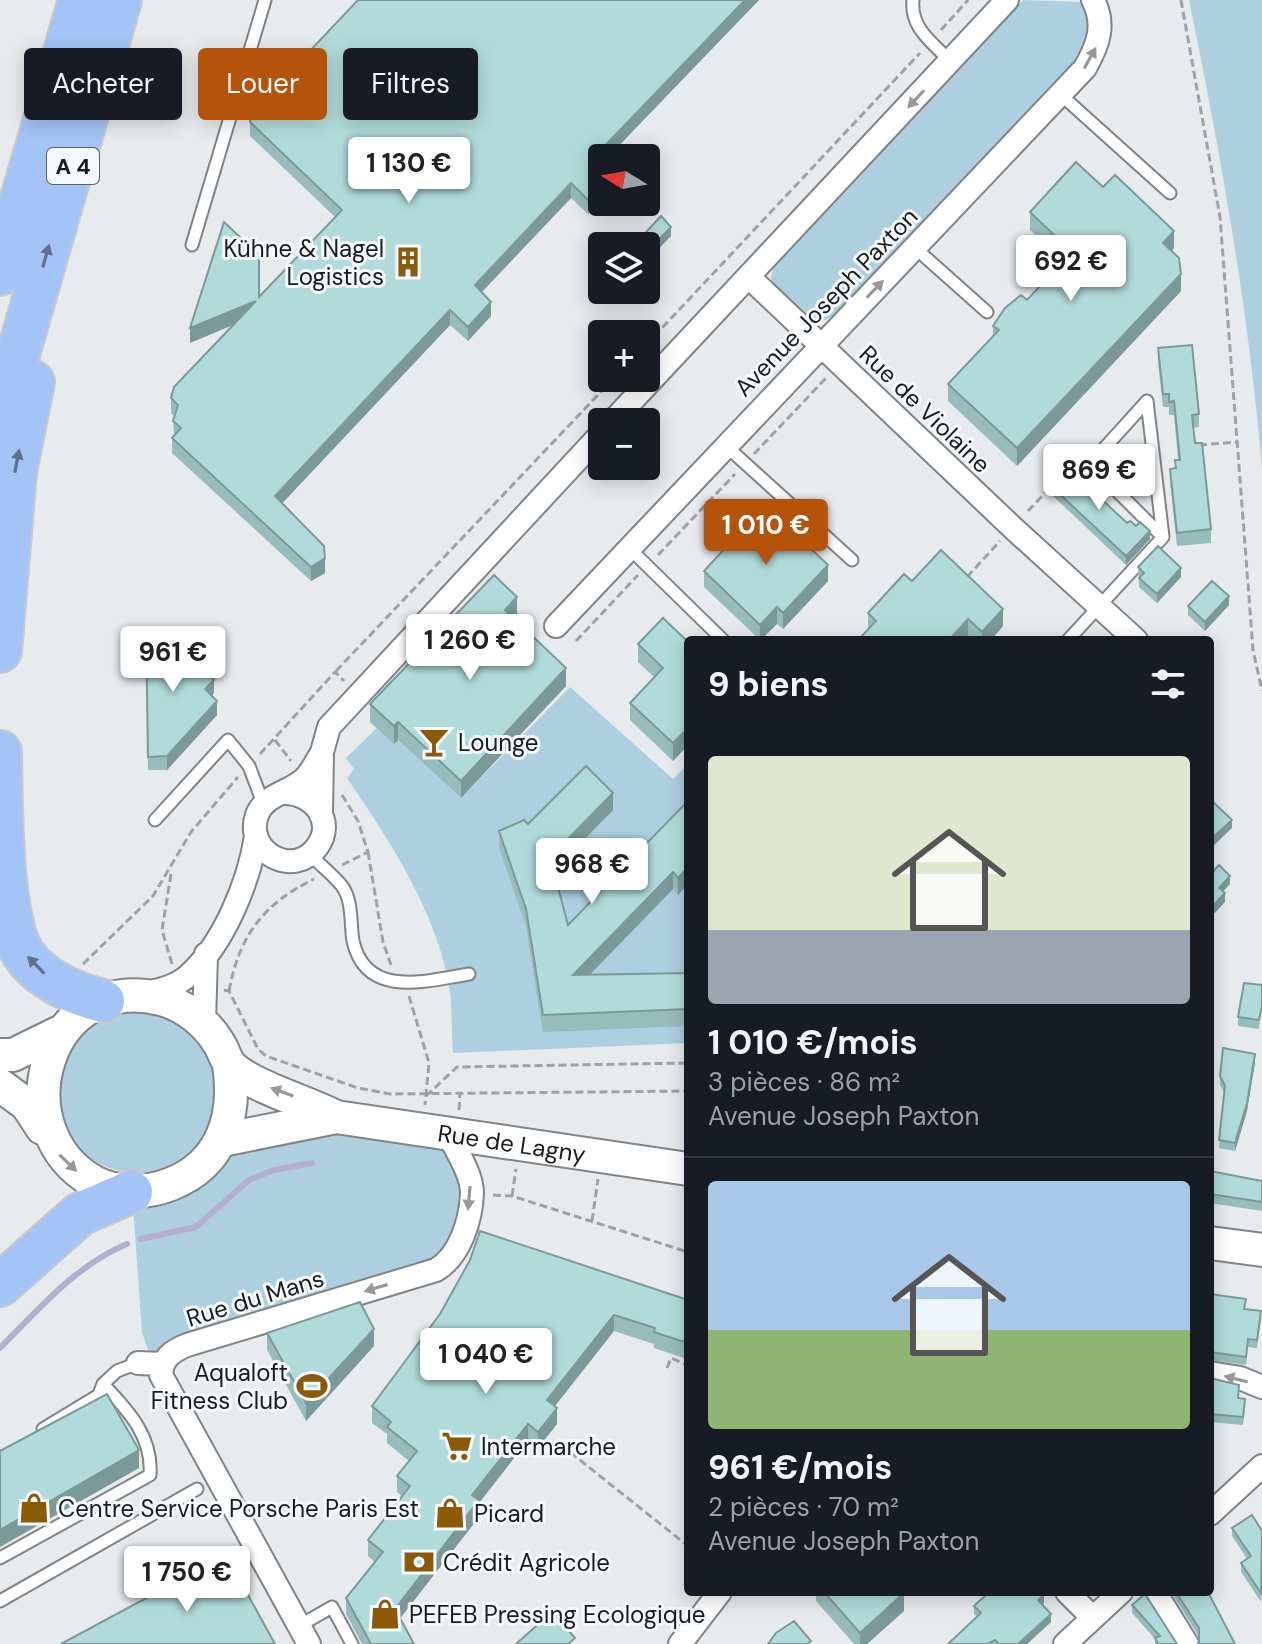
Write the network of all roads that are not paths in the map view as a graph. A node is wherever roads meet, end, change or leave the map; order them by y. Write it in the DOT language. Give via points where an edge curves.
graph roads {
  1 [pos="80,0"];
  2 [pos="120,0"];
  3 [pos="265,0"];
  4 [pos="913,0"];
  5 [pos="1007,0"];
  6 [pos="1094,0"];
  7 [pos="66,48"];
  8 [pos="951,62"];
  9 [pos="1060,94"];
  10 [pos="30,120"];
  11 [pos="45,120"];
  12 [pos="0,185"];
  13 [pos="1170,193"];
  14 [pos="192,245"];
  15 [pos="914,247"];
  16 [pos="0,274"];
  17 [pos="749,277"];
  18 [pos="987,312"];
  19 [pos="25,331"];
  20 [pos="821,345"];
  21 [pos="625,408"];
  22 [pos="0,417"];
  23 [pos="726,446"];
  24 [pos="588,448"];
  25 [pos="1163,537"];
  26 [pos="629,548"];
  27 [pos="852,560"];
  28 [pos="1099,606"];
  29 [pos="556,626"];
  30 [pos="719,636"];
  31 [pos="1072,636"];
  32 [pos="1132,636"];
  33 [pos="0,651"];
  34 [pos="0,752"];
  35 [pos="322,752"];
  36 [pos="285,793"];
  37 [pos="264,804"];
  38 [pos="321,813"];
  39 [pos="155,820"];
  40 [pos="256,836"];
  41 [pos="301,858"];
  42 [pos="245,887"];
  43 [pos="206,954"];
  44 [pos="469,974"];
  45 [pos="122,998"];
  46 [pos="204,1023"];
  47 [pos="58,1033"];
  48 [pos="0,1055"];
  49 [pos="229,1065"];
  50 [pos="0,1085"];
  51 [pos="336,1117"];
  52 [pos="45,1133"];
  53 [pos="448,1134"];
  54 [pos="222,1140"];
  55 [pos="684,1168"];
  56 [pos="131,1192"];
  57 [pos="1214,1244"];
  58 [pos="1262,1250"];
  59 [pos="0,1285"];
  60 [pos="138,1363"];
  61 [pos="162,1364"];
  62 [pos="1214,1374"];
  63 [pos="103,1384"];
  64 [pos="1262,1387"];
  65 [pos="37,1432"];
  66 [pos="1258,1477"];
  67 [pos="197,1489"];
  68 [pos="1214,1511"];
  69 [pos="0,1558"];
  70 [pos="717,1596"];
  71 [pos="1071,1596"];
  72 [pos="1117,1596"];
  73 [pos="1157,1596"];
  74 [pos="0,1601"];
  75 [pos="1093,1618"];
  76 [pos="304,1635"];
  77 [pos="352,1644"];
  78 [pos="680,1644"];
  79 [pos="1065,1644"];
  80 [pos="1187,1644"];
  1 -- 7 [label="highway, A 4"];
  19 -- 2 [label="highway, A 4, one-way"];
  3 -- 14 [label="lane"];
  4 -- 8 [label="lane" via="916,25"];
  5 -- 8 [label="street"];
  9 -- 6 [label="street, Avenue Joseph Paxton, one-way" via="1095,51 1101,33"];
  8 -- 17 [label="street, one-way"];
  9 -- 13 [label="lane"];
  9 -- 15 [label="street, Avenue Joseph Paxton"];
  10 -- 12 [label="highway" via="14,142"];
  11 -- 16 [label="highway, A 4"];
  15 -- 18 [label="lane"];
  20 -- 15 [label="street, Avenue Joseph Paxton, one-way"];
  17 -- 20 [label="street, Rue de Violaine"];
  17 -- 21 [label="street"];
  19 -- 22 [label="highway, A 4"];
  33 -- 19 [label="highway, one-way" via="15,472 35,376"];
  20 -- 23 [label="street, Avenue Joseph Paxton"];
  20 -- 28 [label="street, Rue de Violaine"];
  23 -- 26 [label="street, Avenue Joseph Paxton"];
  23 -- 27 [label="lane"];
  24 -- 35 [label="street" via="357,693 329,727"];
  25 -- 25 [label="lane" via="1090,464 1147,401 1152,449"];
  25 -- 28 [label="lane"];
  26 -- 29 [label="street, Avenue Joseph Paxton"];
  26 -- 30 [label="lane"];
  28 -- 31 [label="lane"];
  28 -- 32 [label="street, Rue de Violaine"];
  45 -- 34 [label="highway, one-way" via="62,986 37,970 18,945 7,905"];
  35 -- 36 [label="street" via="306,778"];
  35 -- 38 [label="street"];
  36 -- 37 [label="street"];
  36 -- 38 [label="street" via="303,795"];
  37 -- 39 [label="lane" via="249,766 228,740"];
  37 -- 40 [label="street" via="257,814"];
  38 -- 41 [label="street" via="323,836"];
  40 -- 41 [label="street" via="269,855"];
  40 -- 42 [label="street"];
  41 -- 42 [label="street"];
  41 -- 44 [label="lane" via="343,887 363,966 402,985"];
  42 -- 43 [label="street"];
  43 -- 45 [label="street" via="188,976 170,987"];
  43 -- 46 [label="street"];
  45 -- 46 [label="main road" via="185,1009"];
  45 -- 47 [label="main road" via="74,1016"];
  46 -- 49 [label="main road"];
  47 -- 48 [label="main road" via="13,1055"];
  47 -- 52 [label="main road" via="44,1056 38,1082"];
  51 -- 49 [label="main road, Rue de Lagny, one-way" via="246,1078"];
  49 -- 54 [label="main road" via="231,1116"];
  50 -- 52 [label="main road" via="27,1105"];
  51 -- 53 [label="main road, Rue de Lagny"];
  51 -- 54 [label="main road, Rue de Lagny"];
  52 -- 56 [label="main road, one-way" via="80,1175"];
  53 -- 55 [label="main road, Rue de Lagny"];
  53 -- 61 [label="street, Rue du Mans, one-way" via="472,1191 457,1252 449,1262 187,1345 173,1350"];
  54 -- 56 [label="main road" via="184,1179"];
  56 -- 59 [label="highway" via="80,1214"];
  57 -- 58 [label="main road"];
  60 -- 61 [label="street"];
  60 -- 63 [label="lane"];
  61 -- 76 [label="street" via="161,1375"];
  64 -- 62 [label="street, one-way"];
  63 -- 65 [label="lane" via="99,1395"];
  63 -- 69 [label="lane" via="131,1413 152,1454 150,1475"];
  66 -- 68 [label="street"];
  67 -- 74 [label="lane"];
  70 -- 78 [label="street"];
  71 -- 75 [label="street"];
  72 -- 75 [label="street"];
  73 -- 80 [label="street"];
  75 -- 79 [label="street"];
  76 -- 77 [label="lane" via="332,1607"];
}
